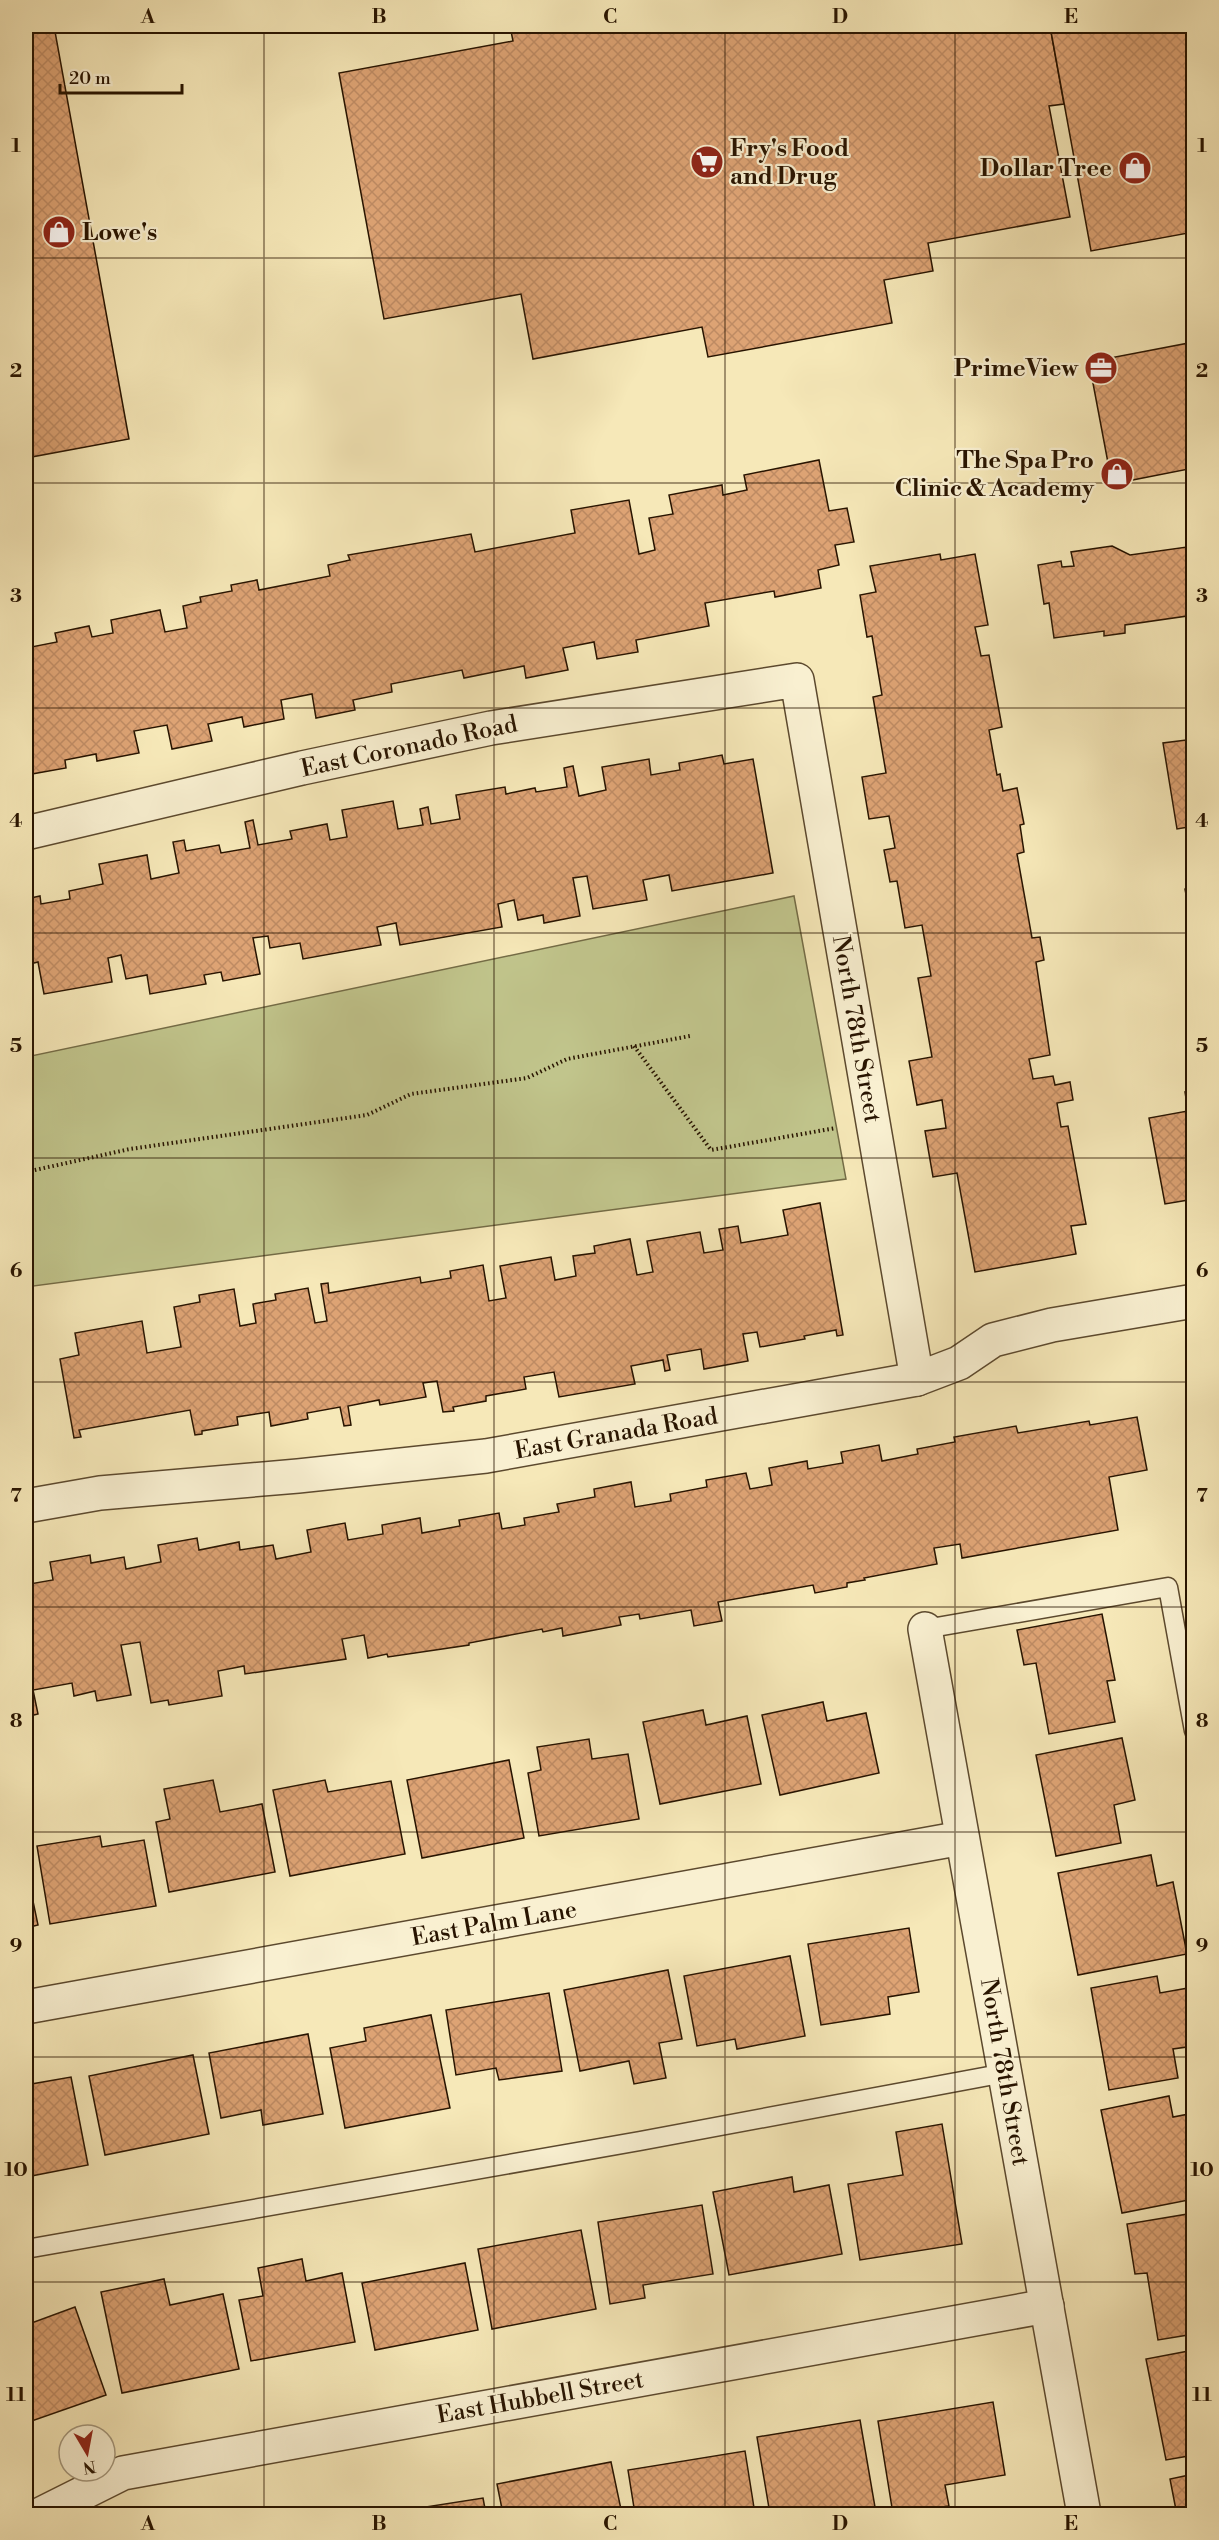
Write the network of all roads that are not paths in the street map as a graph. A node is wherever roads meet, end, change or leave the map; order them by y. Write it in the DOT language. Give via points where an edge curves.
graph roads {
  1 [pos="797,680"];
  2 [pos="26,833"];
  3 [pos="1194,1301"];
  4 [pos="917,1379"];
  5 [pos="26,1506"];
  6 [pos="925,1629"];
  7 [pos="1194,1731"];
  8 [pos="963,1838"];
  9 [pos="26,2007"];
  10 [pos="1005,2073"];
  11 [pos="26,2249"];
  12 [pos="1047,2306"];
  13 [pos="41,2514"];
  14 [pos="1084,2514"];
  1 -- 2 [label="street, East Coronado Road" via="491,728"];
  1 -- 4 [label="street, North 78th Street"];
  3 -- 4 [label="street, East Granada Road" via="1052,1325 993,1340 959,1363"];
  4 -- 5 [label="street, East Granada Road" via="486,1456 100,1493"];
  6 -- 7 [label="lane" via="1168,1587"];
  6 -- 8 [label="street, North 78th Street"];
  8 -- 9 [label="street, East Palm Lane"];
  8 -- 10 [label="street, North 78th Street"];
  10 -- 11 [label="lane"];
  10 -- 12 [label="street, North 78th Street"];
  12 -- 13 [label="street, East Hubbell Street" via="123,2473"];
  12 -- 14 [label="street, North 78th Street"];
}
